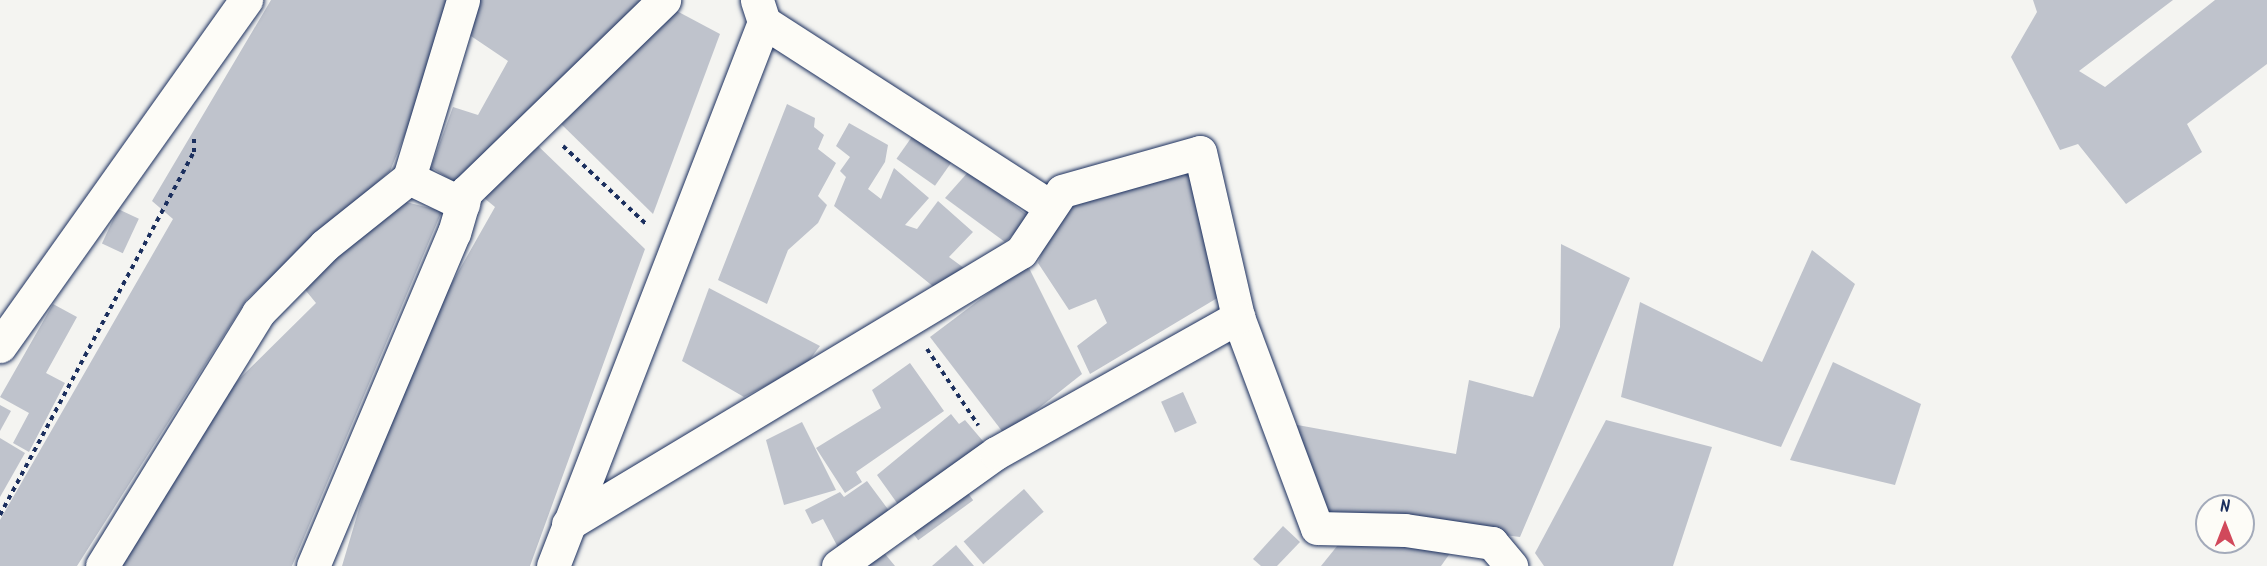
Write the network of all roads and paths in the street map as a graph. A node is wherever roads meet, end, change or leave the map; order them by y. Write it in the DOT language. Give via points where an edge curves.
graph roads {
  1 [pos="246,0"];
  2 [pos="463,0"];
  3 [pos="664,0"];
  4 [pos="760,11"];
  5 [pos="538,123"];
  6 [pos="194,129"];
  7 [pos="410,178"];
  8 [pos="463,204"];
  9 [pos="1052,207"];
  10 [pos="673,250"];
  11 [pos="1238,317"];
  12 [pos="910,323"];
  13 [pos="0,346"];
  14 [pos="996,453"];
  15 [pos="0,515"];
  16 [pos="568,524"];
  17 [pos="1492,558"];
  18 [pos="102,566"];
  19 [pos="313,566"];
  20 [pos="553,566"];
  21 [pos="838,566"];
  1 -- 13 [label="street"];
  2 -- 7 [label="street"];
  3 -- 5 [label="street"];
  4 -- 9 [label="street"];
  4 -- 10 [label="street"];
  5 -- 8 [label="street" via="466,192"];
  5 -- 10 [label="path"];
  6 -- 15 [label="path" via="194,152"];
  7 -- 8 [label="street"];
  7 -- 18 [label="street" via="325,245 258,313"];
  8 -- 19 [label="street"];
  9 -- 11 [label="street" via="1062,191 1200,152"];
  9 -- 12 [label="street" via="1022,252"];
  10 -- 16 [label="street"];
  11 -- 14 [label="street"];
  11 -- 17 [label="street" via="1317,528 1405,530"];
  12 -- 14 [label="path"];
  12 -- 16 [label="street"];
  14 -- 21 [label="street"];
  16 -- 20 [label="street"];
}
